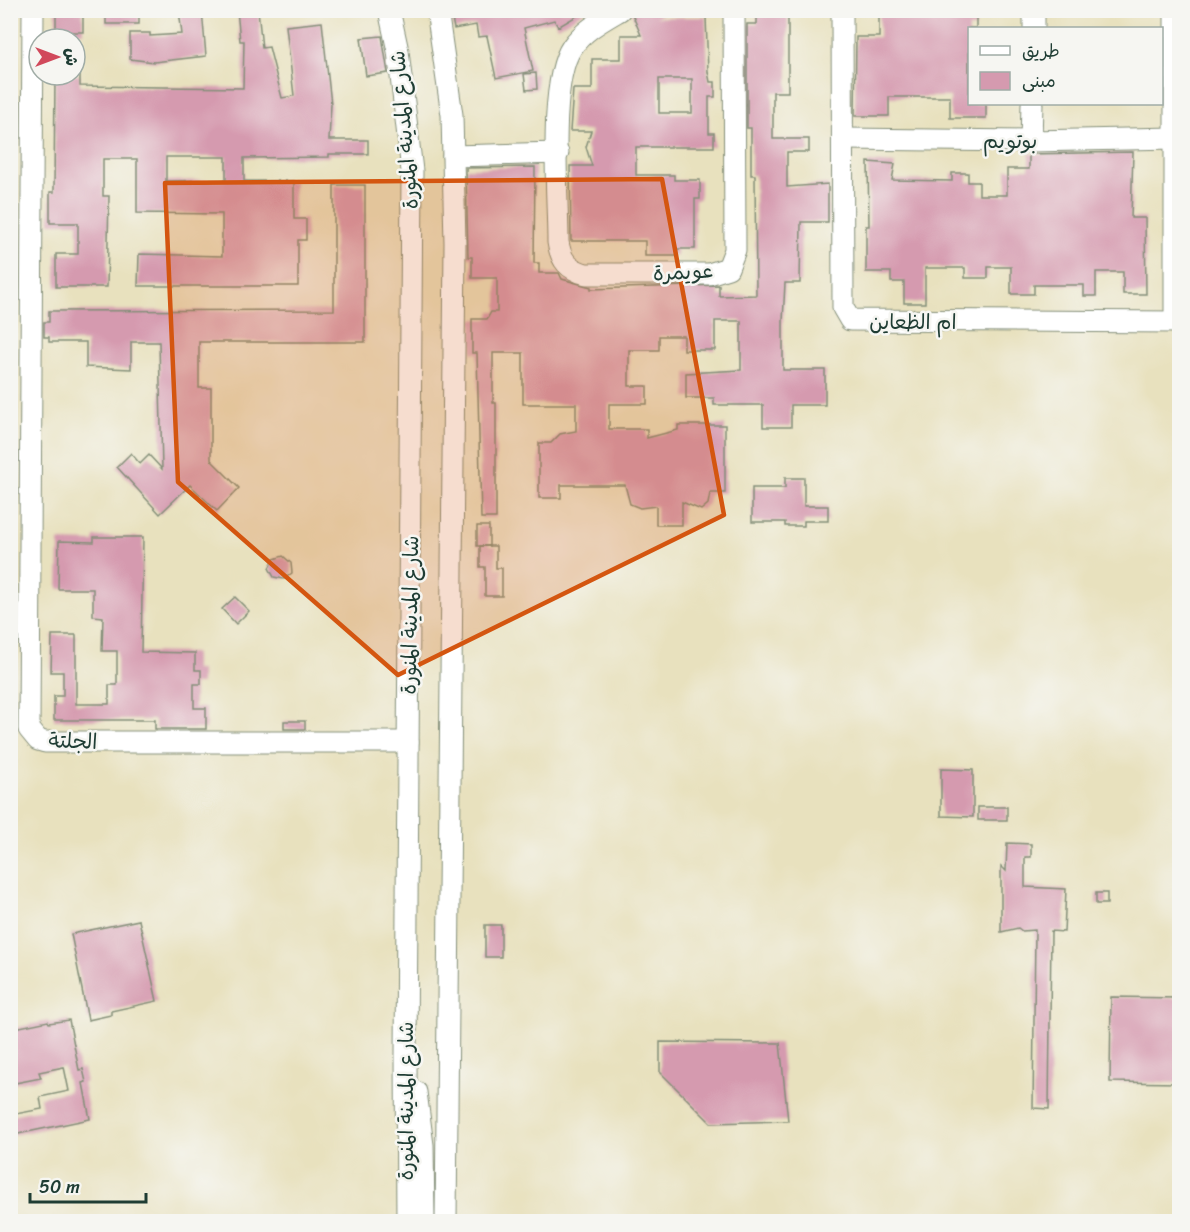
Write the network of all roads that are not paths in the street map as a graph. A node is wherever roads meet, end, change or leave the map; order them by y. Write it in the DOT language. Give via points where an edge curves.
graph roads {
  1 [pos="33,10"];
  2 [pos="389,10"];
  3 [pos="437,10"];
  4 [pos="620,10"];
  5 [pos="734,10"];
  6 [pos="842,10"];
  7 [pos="1034,10"];
  8 [pos="1175,10"];
  9 [pos="1034,27"];
  10 [pos="1032,105"];
  11 [pos="1175,138"];
  12 [pos="844,139"];
  13 [pos="1031,141"];
  14 [pos="558,153"];
  15 [pos="453,156"];
  16 [pos="1177,322"];
  17 [pos="20,446"];
  18 [pos="408,742"];
  19 [pos="405,1056"];
  20 [pos="407,1221"];
  21 [pos="424,1221"];
  22 [pos="446,1221"];
  1 -- 17 [label="street, الجلتة"];
  2 -- 18 [label="street, شارع المدينة المنورة" via="398,51 412,171"];
  3 -- 15 [label="street, شارع المدينة المنورة" via="452,115"];
  4 -- 14 [label="street, عويمرة" via="584,34 566,58 558,106"];
  5 -- 14 [label="street, عويمرة" via="735,250 728,268 709,274 574,271 560,254"];
  6 -- 12 [label="street, ام الظعاين"];
  7 -- 9 [label="street"];
  8 -- 11 [label="street"];
  10 -- 13 [label="street"];
  11 -- 13 [label="street, بوتويم"];
  11 -- 16 [label="street"];
  12 -- 13 [label="street, بوتويم"];
  12 -- 16 [label="street, ام الظعاين" via="843,308 850,320"];
  14 -- 15 [label="street"];
  15 -- 22 [label="street, شارع المدينة المنورة" via="456,379"];
  17 -- 18 [label="street, الجلتة" via="27,721 28,729 38,740"];
  18 -- 19 [label="street, شارع المدينة المنورة"];
  19 -- 20 [label="street, شارع المدينة المنورة"];
  19 -- 21 [label="street" via="422,1124"];
}
